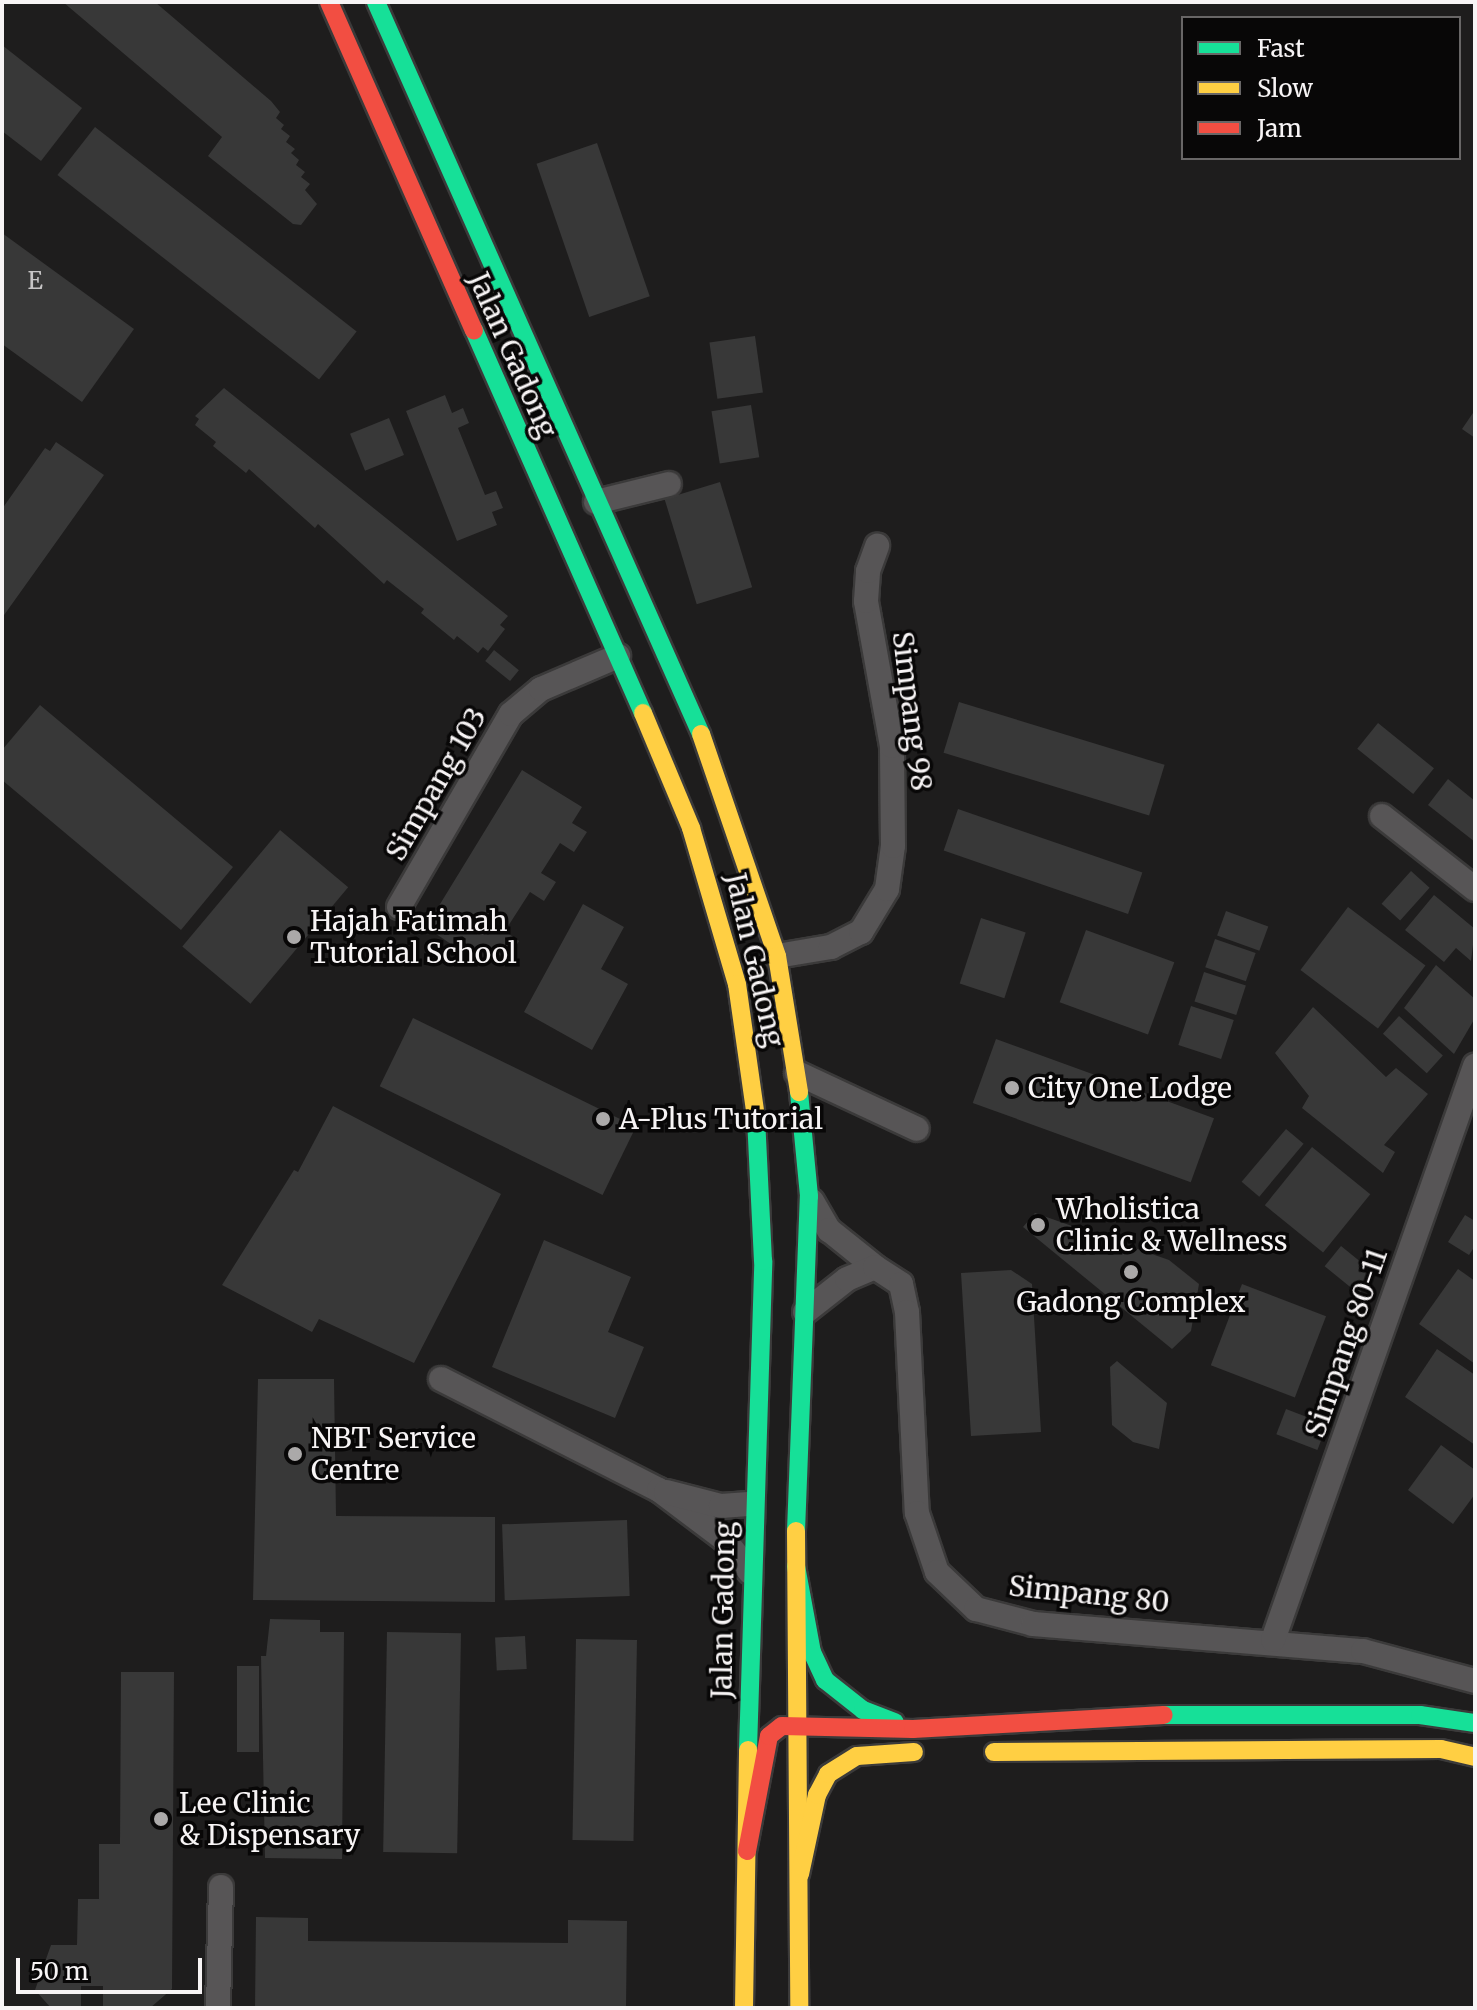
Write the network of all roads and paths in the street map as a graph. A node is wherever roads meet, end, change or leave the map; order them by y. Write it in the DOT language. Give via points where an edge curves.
graph roads {
  1 [pos="329,2"];
  2 [pos="376,2"];
  3 [pos="669,484"];
  4 [pos="596,502"];
  5 [pos="877,546"];
  6 [pos="618,656"];
  7 [pos="1382,816"];
  8 [pos="1475,889"];
  9 [pos="399,907"];
  10 [pos="777,956"];
  11 [pos="1475,1066"];
  12 [pos="797,1073"];
  13 [pos="917,1129"];
  14 [pos="809,1196"];
  15 [pos="875,1267"];
  16 [pos="805,1312"];
  17 [pos="441,1379"];
  18 [pos="659,1490"];
  19 [pos="752,1504"];
  20 [pos="796,1566"];
  21 [pos="751,1574"];
  22 [pos="1273,1640"];
  23 [pos="1474,1677"];
  24 [pos="1475,1723"];
  25 [pos="798,1725"];
  26 [pos="913,1729"];
  27 [pos="941,1752"];
  28 [pos="972,1752"];
  29 [pos="1475,1757"];
  30 [pos="747,1851"];
  31 [pos="800,1874"];
  32 [pos="221,1887"];
  33 [pos="218,2008"];
  34 [pos="744,2008"];
  35 [pos="799,2008"];
  1 -- 6 [label="main road, Jalan Gadong"];
  2 -- 4 [label="main road, Jalan Gadong"];
  3 -- 4 [label="street"];
  4 -- 10 [label="main road, Jalan Gadong" via="715,765"];
  5 -- 10 [label="street, Simpang 98" via="866,601 892,746 893,846 887,889 861,932 831,947"];
  6 -- 9 [label="street, Simpang 103" via="541,689 511,714"];
  6 -- 19 [label="main road, Jalan Gadong" via="705,870 737,984 752,1074 762,1158 763,1261"];
  7 -- 8 [label="street"];
  10 -- 12 [label="main road, Jalan Gadong"];
  11 -- 22 [label="street, Simpang 80-11"];
  12 -- 13 [label="street"];
  12 -- 14 [label="main road, Jalan Gadong"];
  14 -- 15 [label="street, Simpang 80" via="829,1230"];
  14 -- 16 [label="main road, Jalan Gadong"];
  15 -- 16 [label="street" via="847,1279"];
  15 -- 22 [label="street, Simpang 80" via="893,1274 906,1296 917,1513 925,1546 954,1591 1003,1620"];
  16 -- 20 [label="main road, Jalan Gadong"];
  17 -- 18 [label="street"];
  18 -- 19 [label="street" via="721,1506"];
  18 -- 21 [label="street" via="731,1544"];
  19 -- 21 [label="main road, Jalan Gadong"];
  20 -- 25 [label="main road, Jalan Gadong"];
  20 -- 26 [label="main road" via="812,1652 825,1680 863,1710"];
  21 -- 30 [label="main road, Jalan Gadong"];
  22 -- 23 [label="street, Simpang 80" via="1363,1651"];
  24 -- 26 [label="main road" via="1420,1715 1169,1715"];
  25 -- 26 [label="main road"];
  25 -- 30 [label="main road" via="782,1726 769,1736"];
  25 -- 31 [label="main road, Jalan Gadong"];
  27 -- 31 [label="main road" via="857,1756 828,1774 817,1795"];
  28 -- 29 [label="main road" via="1441,1749"];
  30 -- 34 [label="main road, Jalan Gadong"];
  31 -- 35 [label="main road, Jalan Gadong"];
  32 -- 33 [label="street"];
}
